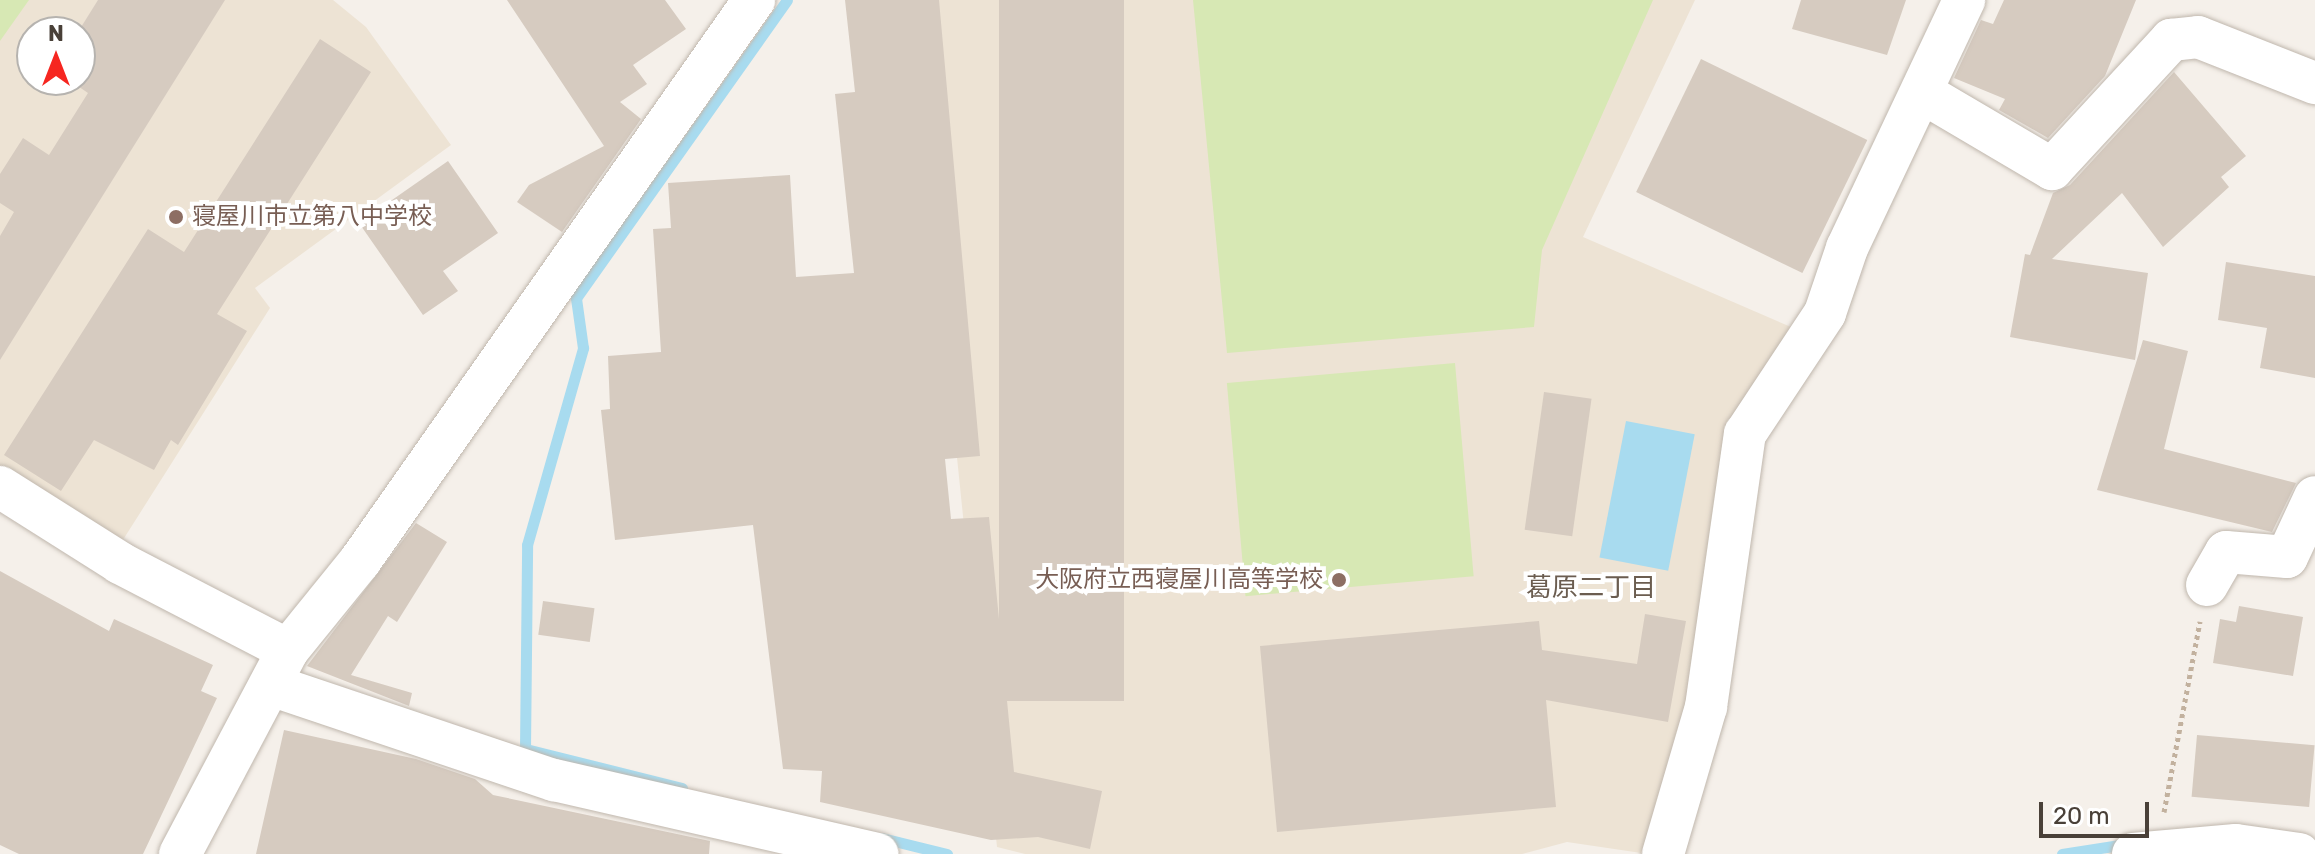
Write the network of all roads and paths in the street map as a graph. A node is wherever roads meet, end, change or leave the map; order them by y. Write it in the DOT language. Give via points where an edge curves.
graph roads {
  1 [pos="754,0"];
  2 [pos="1964,0"];
  3 [pos="2315,83"];
  4 [pos="1923,93"];
  5 [pos="0,487"];
  6 [pos="2315,497"];
  7 [pos="2207,585"];
  8 [pos="279,668"];
  9 [pos="2147,841"];
  10 [pos="180,854"];
  11 [pos="878,854"];
  12 [pos="1663,854"];
  13 [pos="2299,854"];
  1 -- 8 [label="street" via="360,561"];
  2 -- 4 [label="street"];
  3 -- 4 [label="street" via="2198,37 2171,40 2052,169"];
  4 -- 12 [label="street" via="1847,248 1825,313 1745,434 1706,707"];
  5 -- 8 [label="street"];
  6 -- 7 [label="street" via="2287,557 2226,552"];
  7 -- 9 [label="path"];
  8 -- 10 [label="street"];
  8 -- 11 [label="street" via="554,780"];
  9 -- 13 [label="street"];
}
